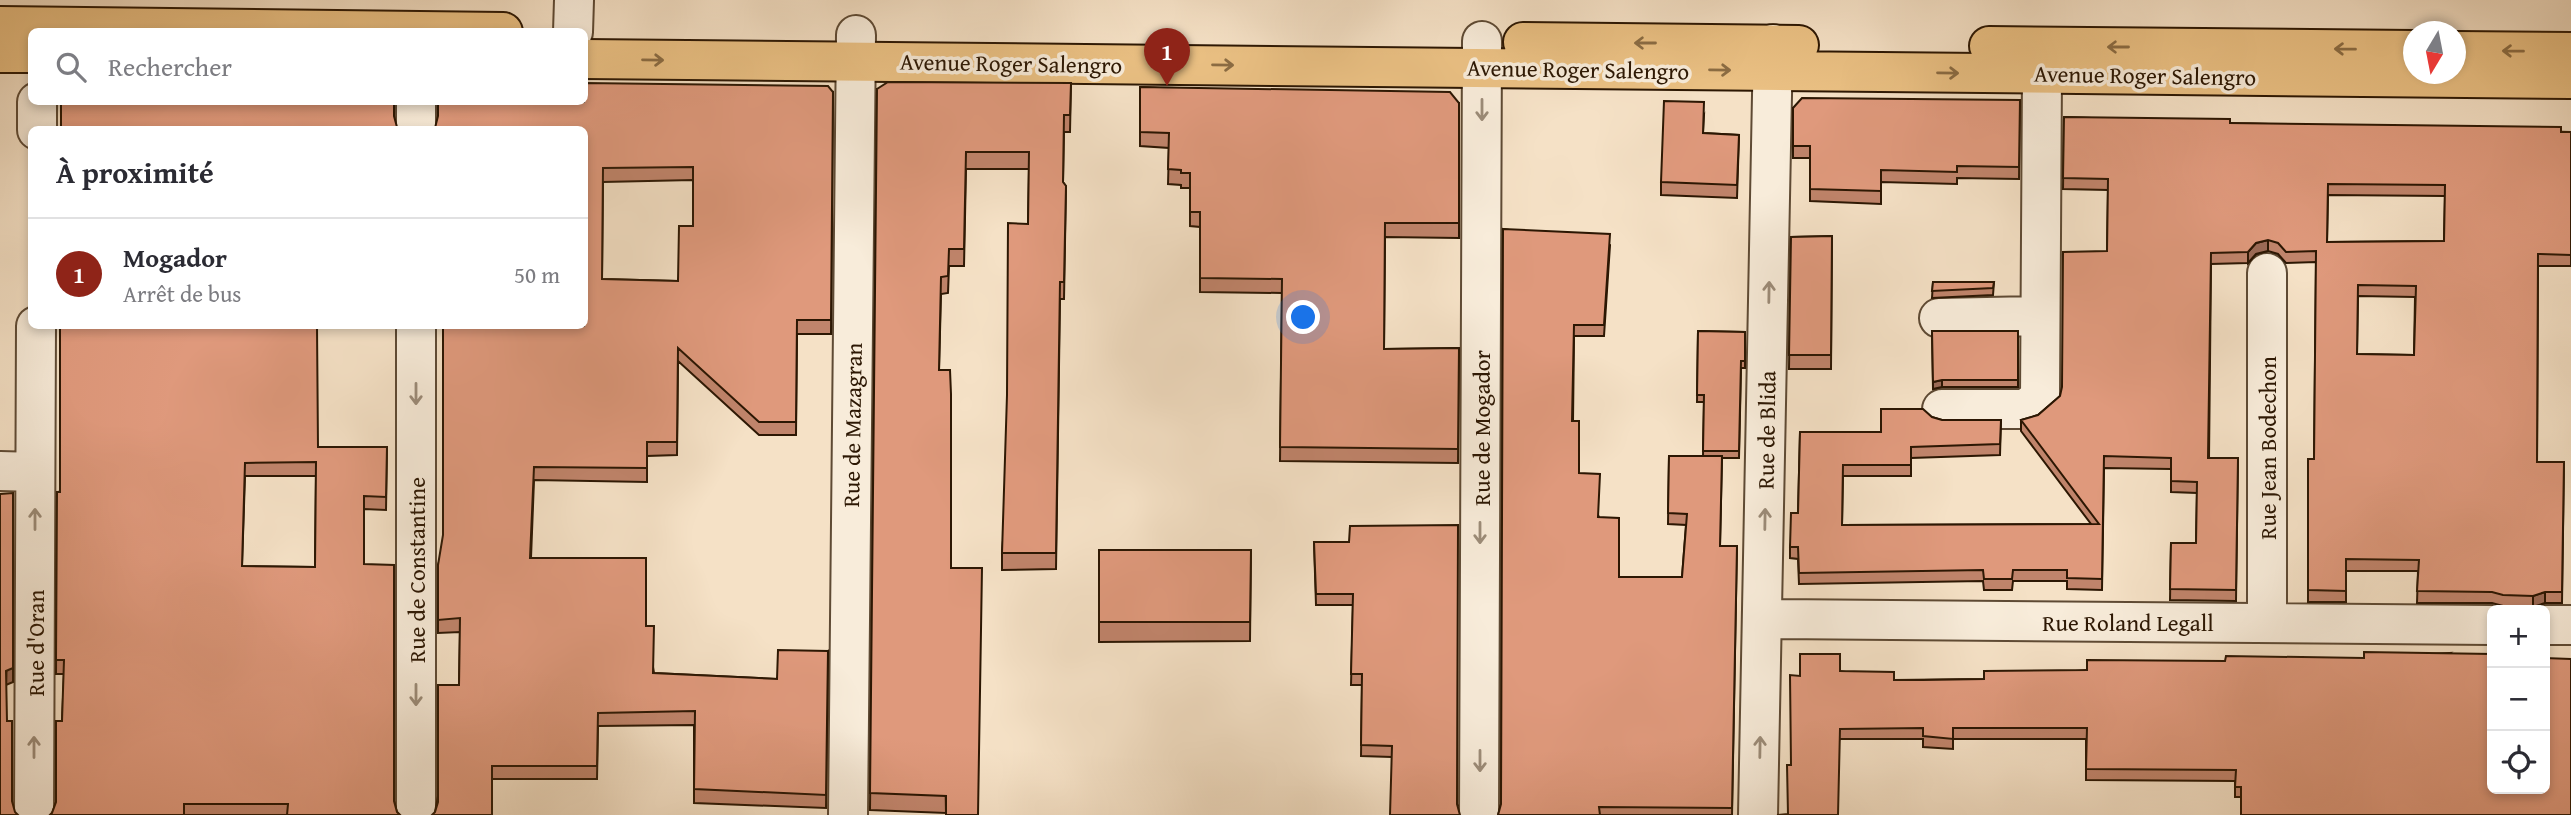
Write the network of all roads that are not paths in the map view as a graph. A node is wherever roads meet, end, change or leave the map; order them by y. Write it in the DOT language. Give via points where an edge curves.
graph roads {
  1 [pos="574,0"];
  2 [pos="0,26"];
  3 [pos="573,28"];
  4 [pos="588,32"];
  5 [pos="28,35"];
  6 [pos="28,40"];
  7 [pos="856,48"];
  8 [pos="2403,50"];
  9 [pos="2466,51"];
  10 [pos="2571,52"];
  11 [pos="0,53"];
  12 [pos="1482,55"];
  13 [pos="1773,58"];
  14 [pos="588,59"];
  15 [pos="2042,74"];
  16 [pos="2571,79"];
  17 [pos="37,105"];
  18 [pos="416,105"];
  19 [pos="37,126"];
  20 [pos="416,126"];
  21 [pos="2267,272"];
  22 [pos="2040,316"];
  23 [pos="1939,318"];
  24 [pos="36,329"];
  25 [pos="416,329"];
  26 [pos="1942,409"];
  27 [pos="18,471"];
  28 [pos="1763,619"];
  29 [pos="2267,622"];
  30 [pos="2487,625"];
  31 [pos="2550,625"];
  32 [pos="2571,625"];
  33 [pos="34,815"];
  34 [pos="416,815"];
  35 [pos="848,815"];
  36 [pos="1479,815"];
  37 [pos="1758,815"];
  1 -- 3 [label="street"];
  2 -- 5 [label="main road"];
  4 -- 7 [label="main road, Avenue Roger Salengro"];
  6 -- 11 [label="main road"];
  7 -- 12 [label="main road, Avenue Roger Salengro"];
  14 -- 7 [label="main road, Avenue Roger Salengro, one-way"];
  7 -- 35 [label="street, Rue de Mazagran"];
  8 -- 13 [label="main road, Avenue Roger Salengro, one-way"];
  10 -- 9 [label="main road, one-way"];
  12 -- 13 [label="main road, Avenue Roger Salengro"];
  12 -- 36 [label="street, Rue de Mogador, one-way"];
  13 -- 15 [label="main road, Avenue Roger Salengro, one-way"];
  28 -- 13 [label="street, Rue de Blida, one-way"];
  15 -- 16 [label="main road, Avenue Roger Salengro"];
  15 -- 22 [label="street"];
  17 -- 19 [label="street"];
  18 -- 20 [label="street"];
  21 -- 29 [label="street, Rue Jean Bodechon"];
  22 -- 23 [label="street"];
  22 -- 26 [label="street" via="2040,398 2025,410"];
  24 -- 27 [label="street, Rue d'Oran"];
  25 -- 34 [label="street, Rue de Constantine, one-way"];
  33 -- 27 [label="street, Rue d'Oran, one-way"];
  28 -- 29 [label="street, Rue Roland Legall"];
  37 -- 28 [label="street, Rue de Blida, one-way"];
  29 -- 30 [label="street, Rue Roland Legall"];
  31 -- 32 [label="street"];
}
